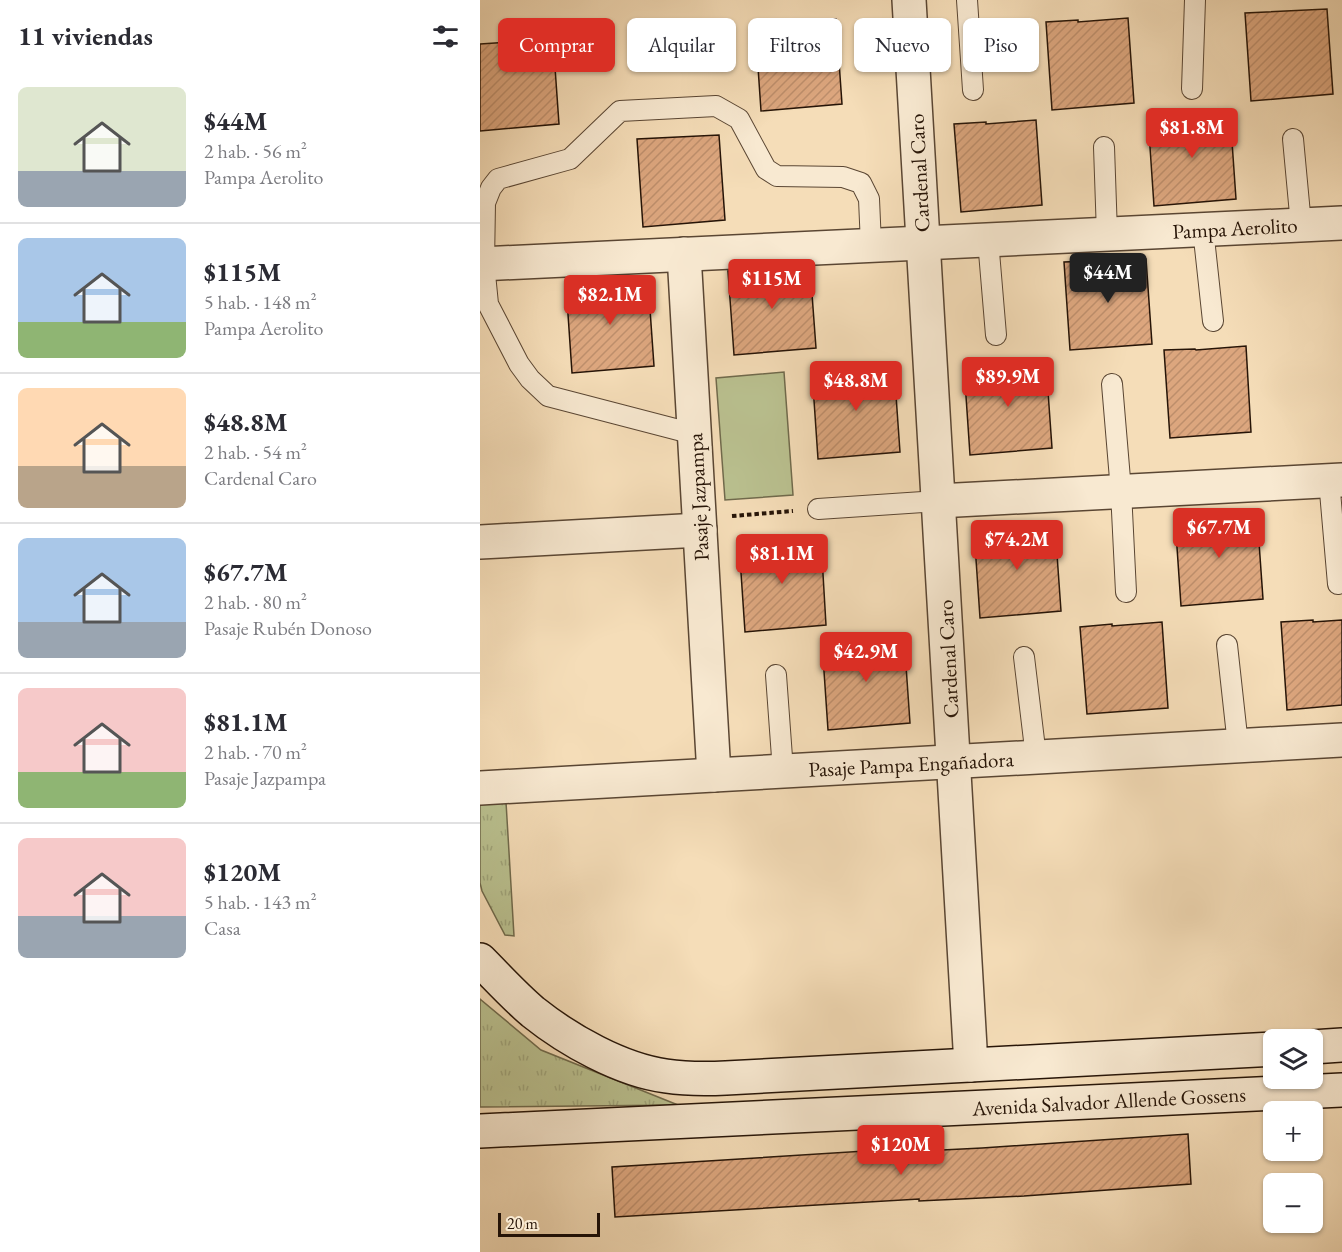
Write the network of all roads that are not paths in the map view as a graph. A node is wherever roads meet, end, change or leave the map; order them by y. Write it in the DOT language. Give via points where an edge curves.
graph roads {
  1 [pos="909,0"];
  2 [pos="967,0"];
  3 [pos="1195,0"];
  4 [pos="973,90"];
  5 [pos="1192,90"];
  6 [pos="1293,139"];
  7 [pos="1104,147"];
  8 [pos="1342,223"];
  9 [pos="1301,225"];
  10 [pos="1203,229"];
  11 [pos="1107,234"];
  12 [pos="988,240"];
  13 [pos="923,243"];
  14 [pos="872,245"];
  15 [pos="684,254"];
  16 [pos="482,264"];
  17 [pos="1213,321"];
  18 [pos="996,335"];
  19 [pos="1112,384"];
  20 [pos="694,434"];
  21 [pos="1336,480"];
  22 [pos="1121,491"];
  23 [pos="939,501"];
  24 [pos="818,509"];
  25 [pos="699,524"];
  26 [pos="480,542"];
  27 [pos="1338,584"];
  28 [pos="1126,592"];
  29 [pos="1227,645"];
  30 [pos="1024,657"];
  31 [pos="776,675"];
  32 [pos="1342,740"];
  33 [pos="1238,746"];
  34 [pos="1036,757"];
  35 [pos="954,761"];
  36 [pos="783,771"];
  37 [pos="714,775"];
  38 [pos="480,788"];
  39 [pos="480,960"];
  40 [pos="1342,1045"];
  41 [pos="1323,1046"];
  42 [pos="1263,1050"];
  43 [pos="972,1065"];
  44 [pos="1342,1090"];
  45 [pos="480,1131"];
  1 -- 13 [label="street, Cardenal Caro"];
  2 -- 4 [label="lane"];
  3 -- 5 [label="lane"];
  6 -- 9 [label="lane"];
  7 -- 11 [label="lane"];
  8 -- 9 [label="street, Pampa Aerolito"];
  9 -- 10 [label="street, Pampa Aerolito"];
  10 -- 11 [label="street, Pampa Aerolito"];
  10 -- 17 [label="lane"];
  11 -- 12 [label="street, Pampa Aerolito"];
  12 -- 13 [label="street, Pampa Aerolito"];
  12 -- 18 [label="lane"];
  13 -- 14 [label="street, Pampa Aerolito"];
  13 -- 23 [label="street, Cardenal Caro"];
  14 -- 15 [label="street, Pampa Aerolito"];
  14 -- 16 [label="lane" via="869,199 861,183 843,177 777,176 766,169 739,119 716,106 620,111 570,159 498,179 485,203"];
  15 -- 16 [label="street, Pampa Aerolito"];
  15 -- 20 [label="street, Pasaje Jazpampa"];
  16 -- 20 [label="lane" via="488,304 519,364 548,396"];
  19 -- 22 [label="lane"];
  20 -- 25 [label="street, Pasaje Jazpampa"];
  21 -- 22 [label="street"];
  21 -- 27 [label="lane"];
  22 -- 23 [label="street"];
  22 -- 28 [label="lane"];
  23 -- 24 [label="lane"];
  23 -- 35 [label="street, Cardenal Caro"];
  25 -- 26 [label="street"];
  25 -- 37 [label="street, Pasaje Jazpampa"];
  29 -- 33 [label="lane"];
  30 -- 34 [label="lane"];
  31 -- 36 [label="lane"];
  32 -- 33 [label="street, Pasaje Pampa Engañadora"];
  33 -- 34 [label="street, Pasaje Pampa Engañadora"];
  34 -- 35 [label="street, Pasaje Pampa Engañadora"];
  35 -- 36 [label="street, Pasaje Pampa Engañadora"];
  35 -- 43 [label="street, Cardenal Caro"];
  36 -- 37 [label="street, Pasaje Pampa Engañadora"];
  37 -- 38 [label="street, Pasaje Pampa Engañadora"];
  39 -- 43 [label="street, Avenida Salvador Allende Gossens" via="534,1012 582,1045 639,1070 664,1076 726,1078"];
  40 -- 41 [label="street"];
  42 -- 43 [label="street, Avenida Salvador Allende Gossens"];
  44 -- 45 [label="street, Avenida Salvador Allende Gossens"];
}
